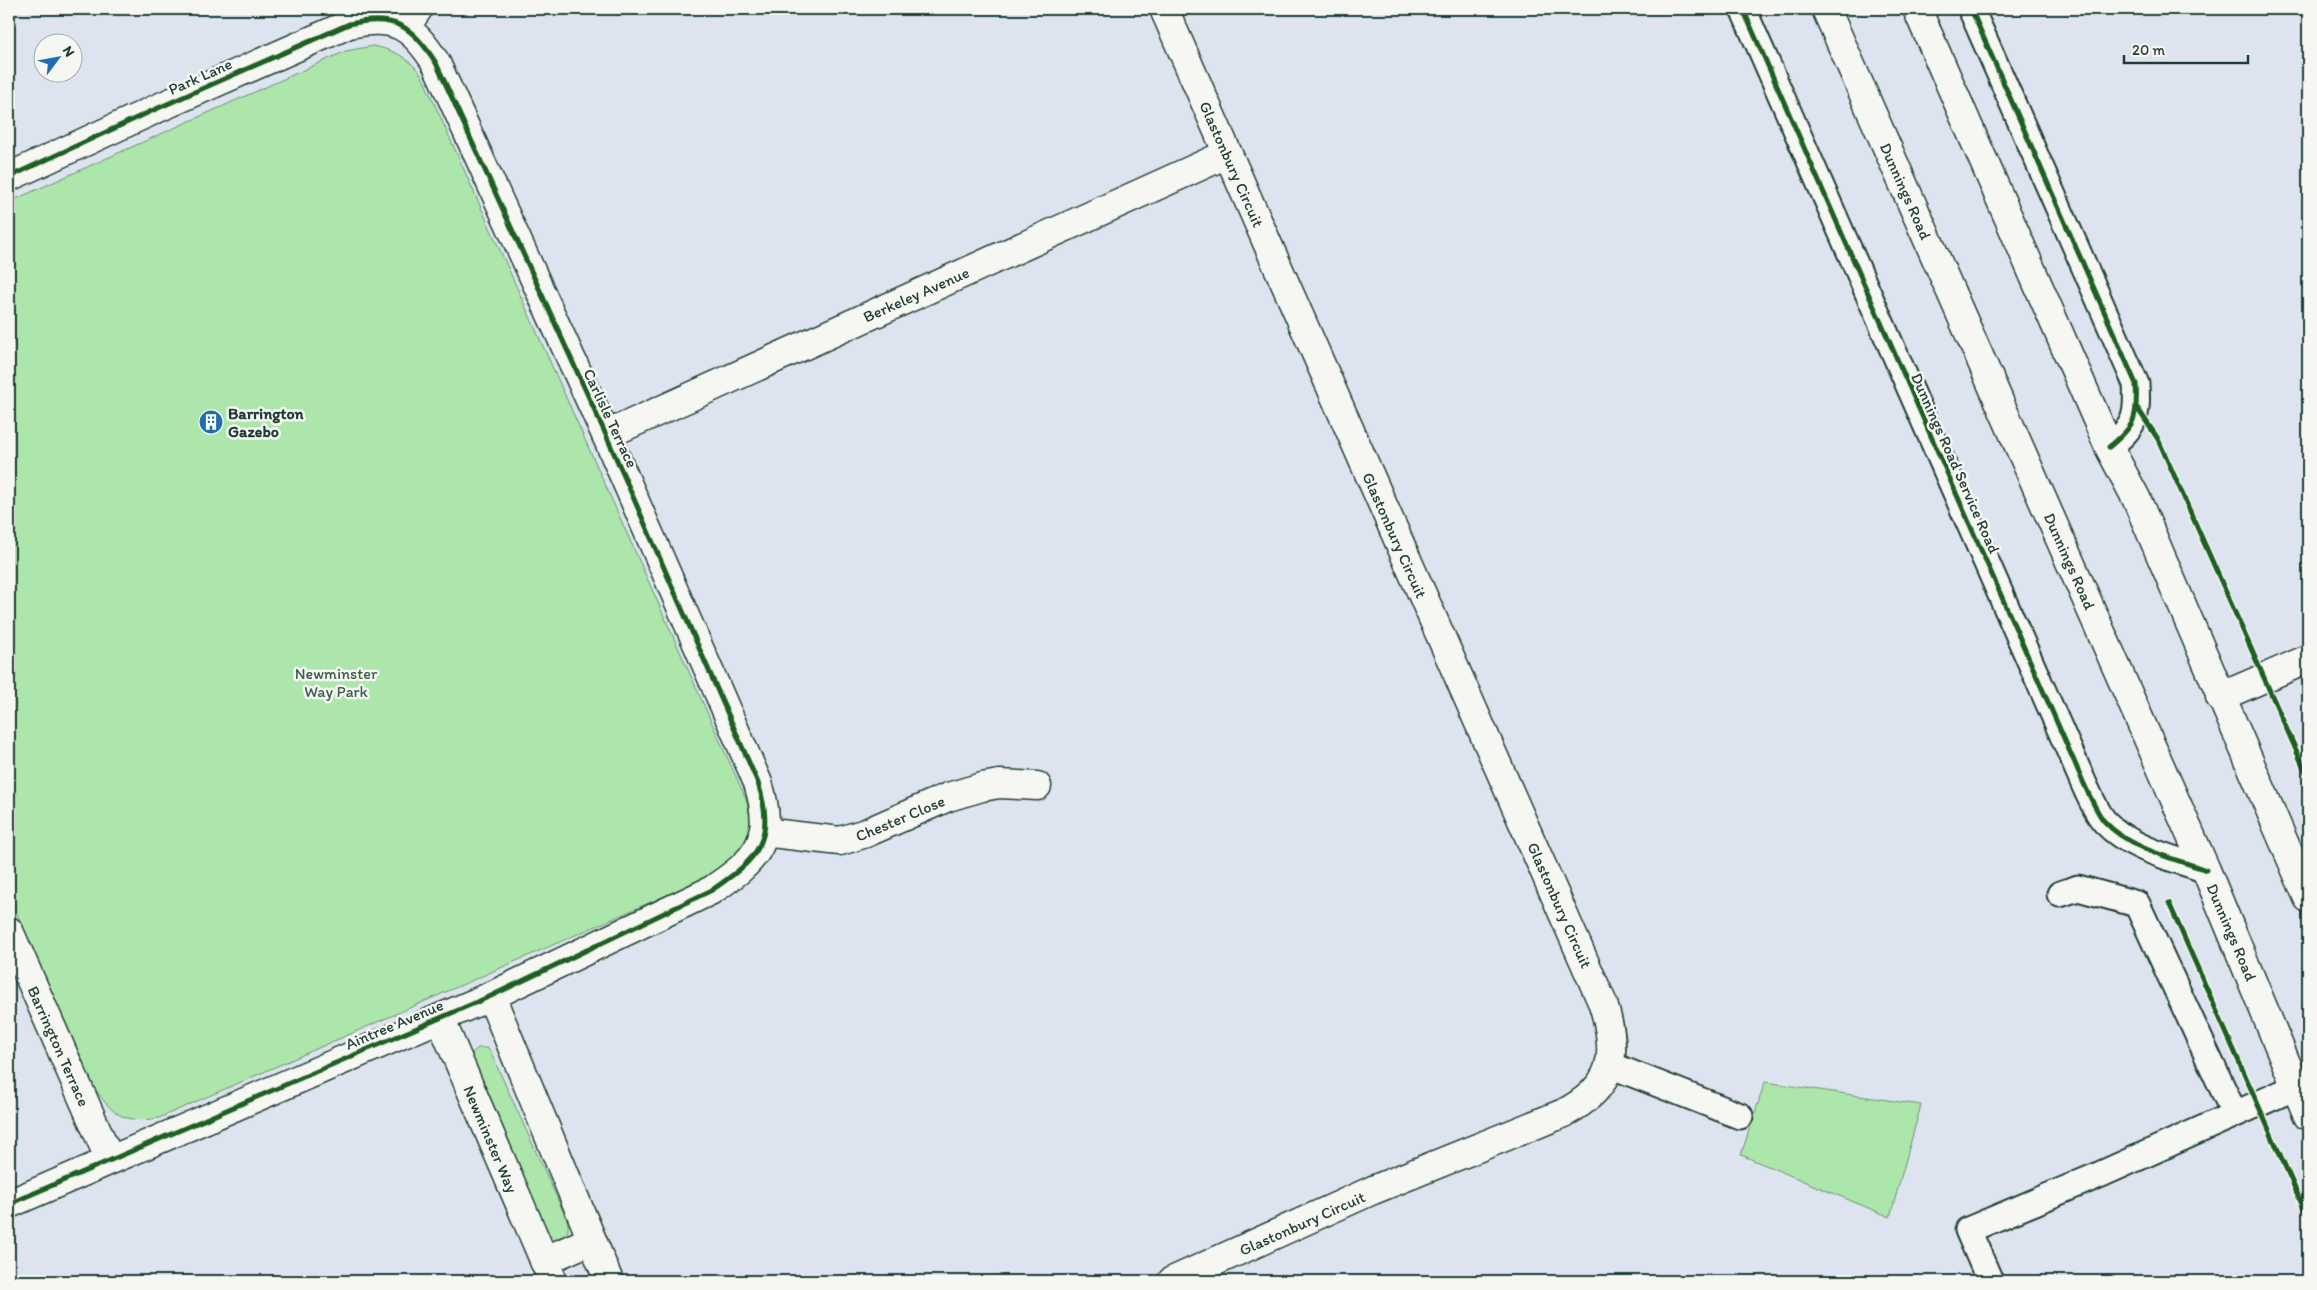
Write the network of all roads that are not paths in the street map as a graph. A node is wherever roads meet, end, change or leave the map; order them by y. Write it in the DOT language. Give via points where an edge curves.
graph roads {
  1 [pos="1164,9"];
  2 [pos="1743,9"];
  3 [pos="1826,9"];
  4 [pos="1917,9"];
  5 [pos="1971,9"];
  6 [pos="411,18"];
  7 [pos="1227,154"];
  8 [pos="9,177"];
  9 [pos="606,435"];
  10 [pos="2108,447"];
  11 [pos="2308,659"];
  12 [pos="2220,696"];
  13 [pos="1037,786"];
  14 [pos="763,832"];
  15 [pos="2206,870"];
  16 [pos="2069,891"];
  17 [pos="2308,898"];
  18 [pos="9,931"];
  19 [pos="491,996"];
  20 [pos="440,1018"];
  21 [pos="1610,1065"];
  22 [pos="2296,1087"];
  23 [pos="2234,1113"];
  24 [pos="1740,1116"];
  25 [pos="2308,1116"];
  26 [pos="110,1160"];
  27 [pos="9,1204"];
  28 [pos="591,1240"];
  29 [pos="548,1271"];
  30 [pos="609,1281"];
  31 [pos="1172,1281"];
  32 [pos="1990,1281"];
  1 -- 7 [label="street, Glastonbury Circuit"];
  2 -- 15 [label="lane, Dunnings Road Service Road" via="2103,821 2136,844"];
  3 -- 15 [label="street, Dunnings Road"];
  4 -- 10 [label="street"];
  5 -- 10 [label="lane" via="2136,384 2138,408 2133,422 2125,434"];
  6 -- 8 [label="street, Park Lane" via="396,23 377,19 337,28"];
  6 -- 9 [label="street, Carlisle Terrace" via="436,63"];
  7 -- 9 [label="street, Berkeley Avenue"];
  7 -- 21 [label="street, Glastonbury Circuit" via="1603,1004 1612,1032"];
  9 -- 14 [label="street, Carlisle Terrace" via="758,782 765,814"];
  10 -- 12 [label="street" via="2136,498"];
  11 -- 12 [label="street"];
  12 -- 17 [label="street"];
  13 -- 14 [label="street, Chester Close" via="999,784 982,787 948,797 840,841"];
  14 -- 19 [label="street, Aintree Avenue" via="754,856 736,874 712,890"];
  15 -- 22 [label="street, Dunnings Road"];
  16 -- 23 [label="lane" via="2137,904"];
  18 -- 26 [label="street, Barrington Terrace"];
  19 -- 20 [label="street, Aintree Avenue"];
  19 -- 28 [label="street"];
  20 -- 26 [label="street, Aintree Avenue"];
  20 -- 29 [label="street, Newminster Way"];
  21 -- 24 [label="lane"];
  21 -- 31 [label="street, Glastonbury Circuit" via="1602,1082 1583,1103 1373,1190"];
  22 -- 23 [label="lane"];
  22 -- 25 [label="street, Dunnings Road"];
  23 -- 32 [label="lane" via="1968,1230"];
  26 -- 27 [label="street, Aintree Avenue"];
  28 -- 29 [label="street, Newminster Way"];
  28 -- 30 [label="street"];
}
